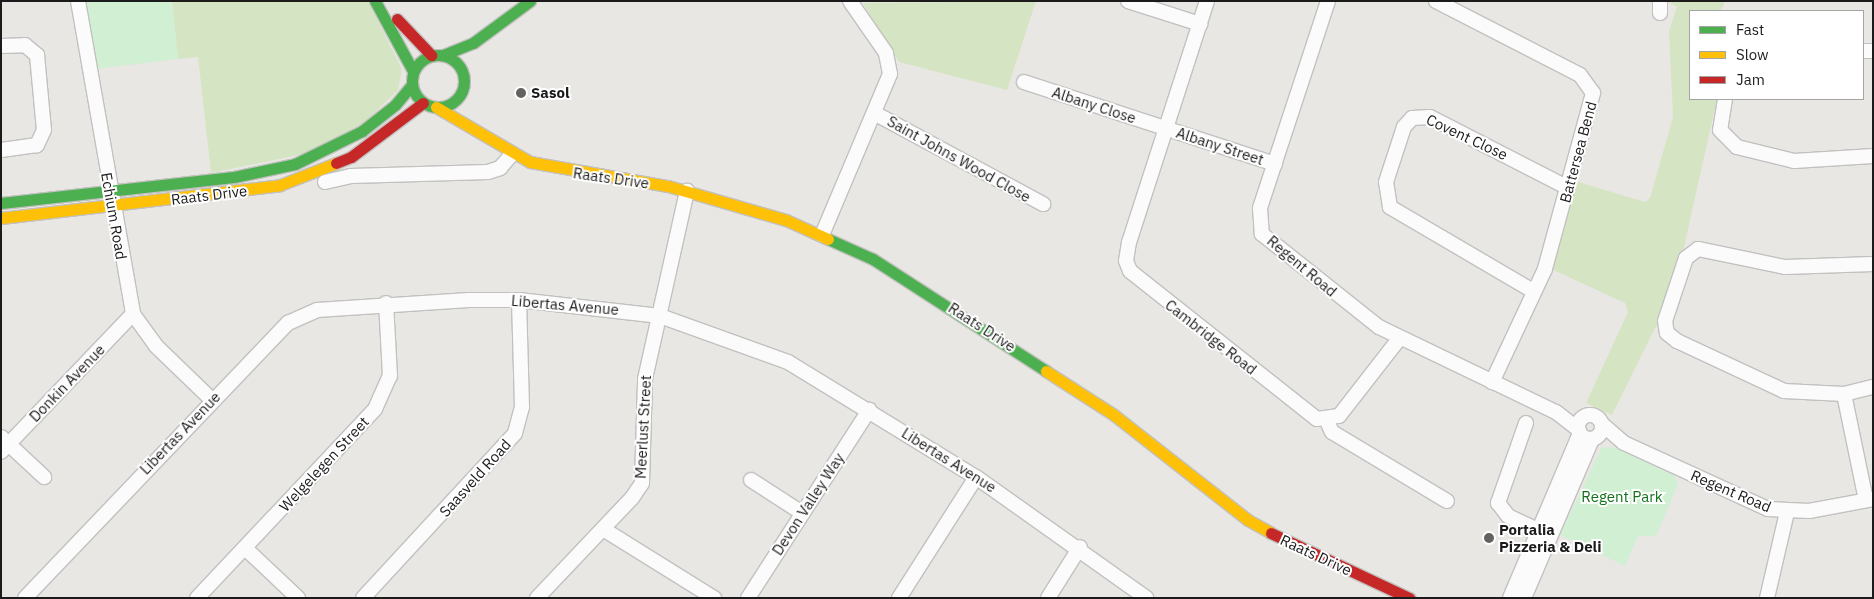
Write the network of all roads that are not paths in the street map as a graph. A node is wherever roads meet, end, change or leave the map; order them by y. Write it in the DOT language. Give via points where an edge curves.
graph roads {
  1 [pos="78,1"];
  2 [pos="375,1"];
  3 [pos="381,1"];
  4 [pos="530,1"];
  5 [pos="850,1"];
  6 [pos="1128,1"];
  7 [pos="1207,1"];
  8 [pos="1328,1"];
  9 [pos="1436,1"];
  10 [pos="518,11"];
  11 [pos="1200,24"];
  12 [pos="1,46"];
  13 [pos="437,55"];
  14 [pos="413,71"];
  15 [pos="464,77"];
  16 [pos="1024,82"];
  17 [pos="412,85"];
  18 [pos="463,89"];
  19 [pos="1725,100"];
  20 [pos="423,103"];
  21 [pos="436,108"];
  22 [pos="876,114"];
  23 [pos="476,128"];
  24 [pos="1165,128"];
  25 [pos="1,150"];
  26 [pos="512,154"];
  27 [pos="1873,156"];
  28 [pos="1275,164"];
  29 [pos="325,182"];
  30 [pos="1568,188"];
  31 [pos="110,191"];
  32 [pos="687,191"];
  33 [pos="1,203"];
  34 [pos="1043,204"];
  35 [pos="113,206"];
  36 [pos="1,218"];
  37 [pos="822,235"];
  38 [pos="1873,264"];
  39 [pos="1533,291"];
  40 [pos="519,300"];
  41 [pos="386,303"];
  42 [pos="133,314"];
  43 [pos="660,316"];
  44 [pos="1399,339"];
  45 [pos="1492,382"];
  46 [pos="1873,387"];
  47 [pos="1844,394"];
  48 [pos="212,400"];
  49 [pos="869,410"];
  50 [pos="1556,412"];
  51 [pos="1327,421"];
  52 [pos="1526,423"];
  53 [pos="1590,433"];
  54 [pos="4,444"];
  55 [pos="976,476"];
  56 [pos="44,477"];
  57 [pos="752,480"];
  58 [pos="1869,499"];
  59 [pos="1447,501"];
  60 [pos="1787,512"];
  61 [pos="802,514"];
  62 [pos="603,529"];
  63 [pos="1545,533"];
  64 [pos="244,548"];
  65 [pos="1080,548"];
  66 [pos="706,596"];
  67 [pos="25,598"];
  68 [pos="197,598"];
  69 [pos="298,598"];
  70 [pos="363,598"];
  71 [pos="537,598"];
  72 [pos="748,598"];
  73 [pos="899,598"];
  74 [pos="1048,598"];
  75 [pos="1146,598"];
  76 [pos="1409,598"];
  77 [pos="1510,598"];
  78 [pos="1524,598"];
  79 [pos="1767,598"];
  1 -- 31 [label="street, Echium Road"];
  2 -- 14 [label="street"];
  3 -- 13 [label="street" via="415,43"];
  4 -- 10 [label="street"];
  5 -- 22 [label="street" via="889,63 890,80"];
  6 -- 11 [label="street"];
  7 -- 11 [label="street, Cambridge Road"];
  8 -- 28 [label="street, Regent Road"];
  9 -- 30 [label="street, Battersea Bend" via="1580,75 1590,84 1593,103"];
  10 -- 13 [label="street" via="473,43"];
  10 -- 15 [label="street" via="472,59"];
  11 -- 24 [label="street, Cambridge Road"];
  12 -- 25 [label="street" via="26,45 37,55 44,130 37,145"];
  13 -- 14 [label="street"];
  13 -- 15 [label="street" via="459,65"];
  14 -- 17 [label="street"];
  15 -- 18 [label="street"];
  16 -- 24 [label="street, Albany Close"];
  17 -- 20 [label="street"];
  17 -- 31 [label="street, Raats Drive" via="395,105 362,131 295,164 234,177"];
  18 -- 21 [label="street" via="453,103"];
  18 -- 23 [label="street" via="467,111"];
  19 -- 27 [label="street" via="1720,130 1737,147 1794,161"];
  20 -- 21 [label="street"];
  20 -- 35 [label="street, Raats Drive" via="351,157 310,176 258,189"];
  21 -- 23 [label="street, Raats Drive"];
  22 -- 34 [label="street, Saint Johns Wood Close"];
  22 -- 37 [label="street"];
  23 -- 26 [label="street, Raats Drive"];
  24 -- 28 [label="street, Albany Street"];
  24 -- 51 [label="street, Cambridge Road" via="1129,242 1126,261 1130,271 1309,414"];
  26 -- 29 [label="street" via="500,168 488,172 351,176"];
  26 -- 32 [label="street, Raats Drive" via="556,170"];
  28 -- 44 [label="street, Regent Road" via="1259,215 1266,240"];
  30 -- 39 [label="street, Battersea Bend" via="1545,269"];
  30 -- 39 [label="street, Covent Close" via="1430,117 1412,118 1404,127 1386,182 1390,207"];
  31 -- 33 [label="street, Raats Drive"];
  31 -- 35 [label="street, Echium Road"];
  32 -- 37 [label="street, Raats Drive" via="764,212"];
  32 -- 43 [label="street, Meerlust Street"];
  35 -- 36 [label="street, Raats Drive"];
  35 -- 42 [label="street, Echium Road"];
  37 -- 76 [label="street, Raats Drive" via="895,271 1085,395 1264,529"];
  38 -- 47 [label="street" via="1786,267 1698,248 1686,258 1665,321 1673,339 1779,389"];
  39 -- 45 [label="street, Battersea Bend"];
  40 -- 41 [label="street, Libertas Avenue"];
  40 -- 43 [label="street, Libertas Avenue"];
  40 -- 70 [label="street, Saasveld Road" via="522,407 515,433"];
  41 -- 48 [label="street, Libertas Avenue" via="301,315 277,332"];
  41 -- 64 [label="street, Welgelegen Street" via="391,361 380,400 367,419"];
  42 -- 48 [label="street, Echium Road" via="156,346"];
  42 -- 54 [label="street, Donkin Avenue"];
  43 -- 49 [label="street, Libertas Avenue" via="788,362"];
  43 -- 62 [label="street, Meerlust Street" via="644,379 642,483"];
  44 -- 45 [label="street, Regent Road"];
  44 -- 51 [label="street" via="1339,416"];
  45 -- 50 [label="street, Regent Road"];
  46 -- 47 [label="street"];
  47 -- 58 [label="street"];
  48 -- 67 [label="street, Libertas Avenue"];
  49 -- 55 [label="street, Libertas Avenue"];
  49 -- 61 [label="street, Devon Valley Way"];
  50 -- 53 [label="street, Regent Road"];
  50 -- 53 [label="street, Regent Road" via="1586,416"];
  51 -- 59 [label="street" via="1332,432"];
  52 -- 63 [label="street" via="1498,503 1508,516"];
  53 -- 60 [label="street, Regent Road" via="1624,443 1760,506"];
  53 -- 63 [label="street"];
  54 -- 56 [label="street"];
  55 -- 65 [label="street, Libertas Avenue"];
  55 -- 73 [label="street"];
  57 -- 61 [label="street"];
  58 -- 60 [label="street, Regent Road"];
  60 -- 79 [label="street"];
  61 -- 72 [label="street, Devon Valley Way"];
  62 -- 66 [label="street"];
  62 -- 71 [label="street, Meerlust Street"];
  63 -- 77 [label="street"];
  63 -- 78 [label="street"];
  64 -- 68 [label="street, Welgelegen Street"];
  64 -- 69 [label="street"];
  65 -- 74 [label="street"];
  65 -- 75 [label="street, Libertas Avenue"];
}
